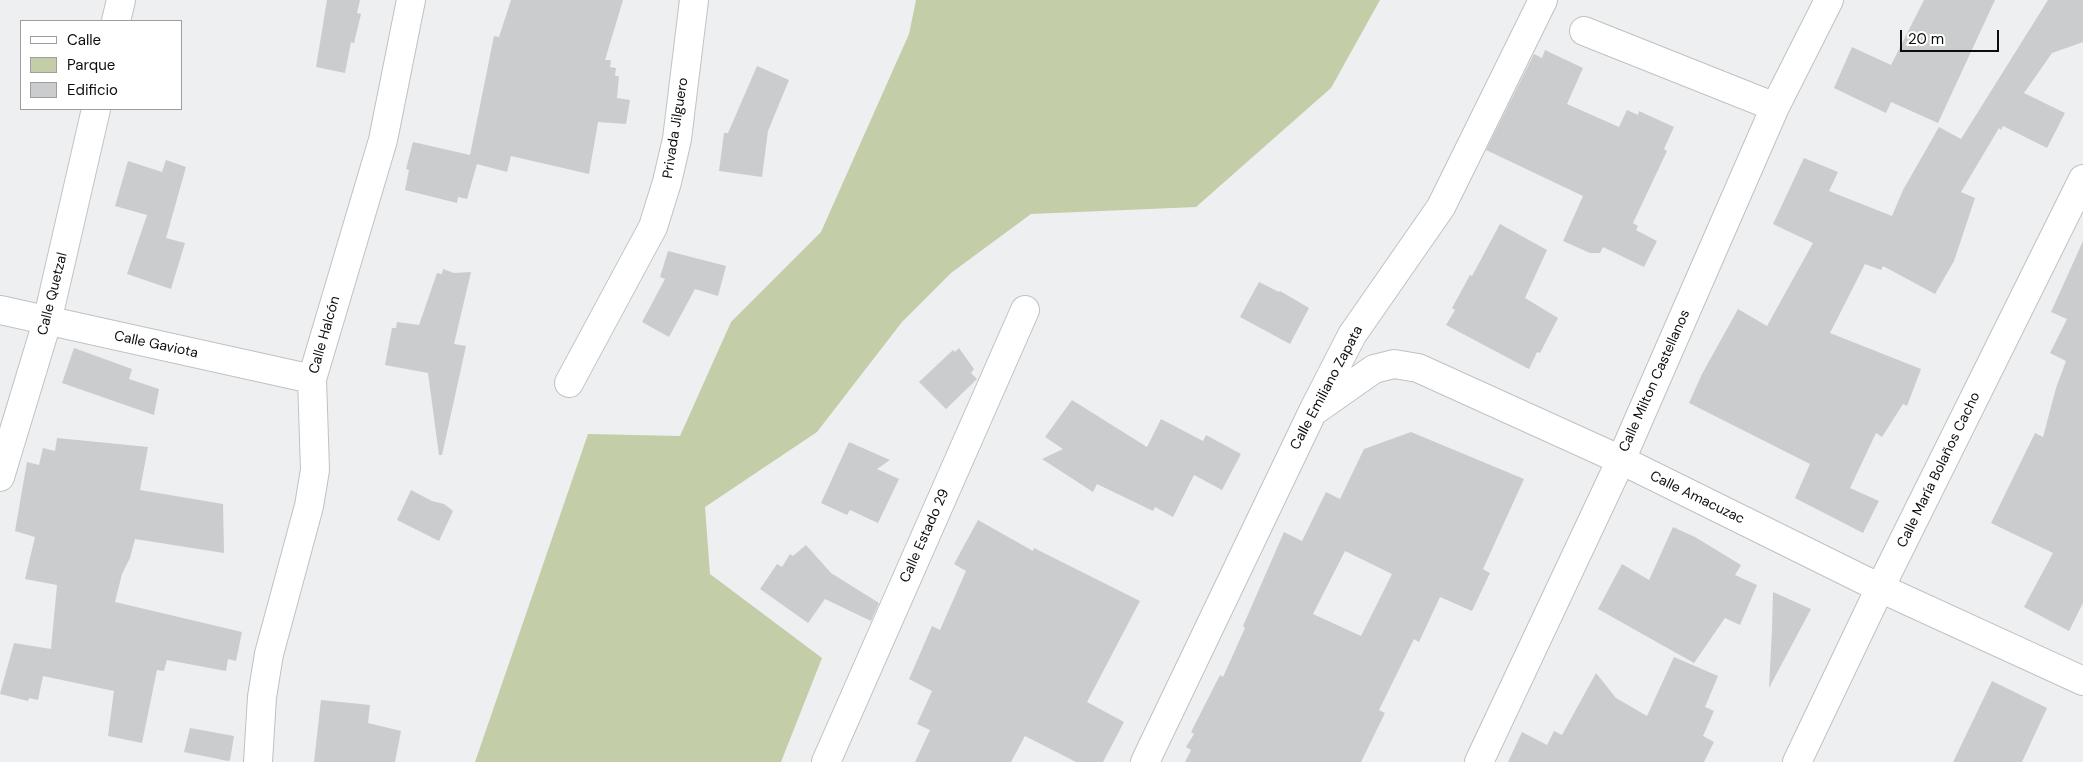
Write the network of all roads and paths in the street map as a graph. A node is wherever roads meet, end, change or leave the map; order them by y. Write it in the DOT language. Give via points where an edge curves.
graph roads {
  1 [pos="121,0"];
  2 [pos="411,0"];
  3 [pos="694,0"];
  4 [pos="1543,0"];
  5 [pos="1829,0"];
  6 [pos="116,20"];
  7 [pos="1584,31"];
  8 [pos="1775,106"];
  9 [pos="96,110"];
  10 [pos="2083,179"];
  11 [pos="0,310"];
  12 [pos="1025,310"];
  13 [pos="47,322"];
  14 [pos="312,379"];
  15 [pos="569,383"];
  16 [pos="1313,411"];
  17 [pos="1621,460"];
  18 [pos="0,477"];
  19 [pos="1880,588"];
  20 [pos="2083,681"];
  21 [pos="258,762"];
  22 [pos="826,762"];
  23 [pos="1145,762"];
  24 [pos="1479,762"];
  25 [pos="1796,762"];
  1 -- 6 [label="street"];
  2 -- 14 [label="street, Calle Halcón" via="383,140"];
  3 -- 15 [label="street, Privada Jilguero" via="677,138 653,227"];
  4 -- 16 [label="street, Calle Emiliano Zapata" via="1441,207 1352,335"];
  5 -- 8 [label="street, Calle Milton Castellanos"];
  7 -- 8 [label="street"];
  8 -- 17 [label="street, Calle Milton Castellanos"];
  9 -- 13 [label="street, Calle Quetzal"];
  10 -- 19 [label="street, Calle María Bolaños Cacho"];
  11 -- 13 [label="street, Calle Gaviota"];
  12 -- 22 [label="street, Calle Estado 29"];
  13 -- 14 [label="street, Calle Gaviota"];
  13 -- 18 [label="street, Calle Quetzal"];
  14 -- 21 [label="street, Calle Halcón" via="315,470 309,506 270,654 262,698"];
  16 -- 17 [label="street, Calle Amacuzac" via="1374,369 1394,364 1418,368"];
  16 -- 23 [label="street, Calle Emiliano Zapata"];
  17 -- 19 [label="street, Calle Amacuzac"];
  17 -- 24 [label="street, Calle Milton Castellanos"];
  19 -- 20 [label="street, Calle Amacuzac"];
  19 -- 25 [label="street, Calle María Bolaños Cacho"];
}
